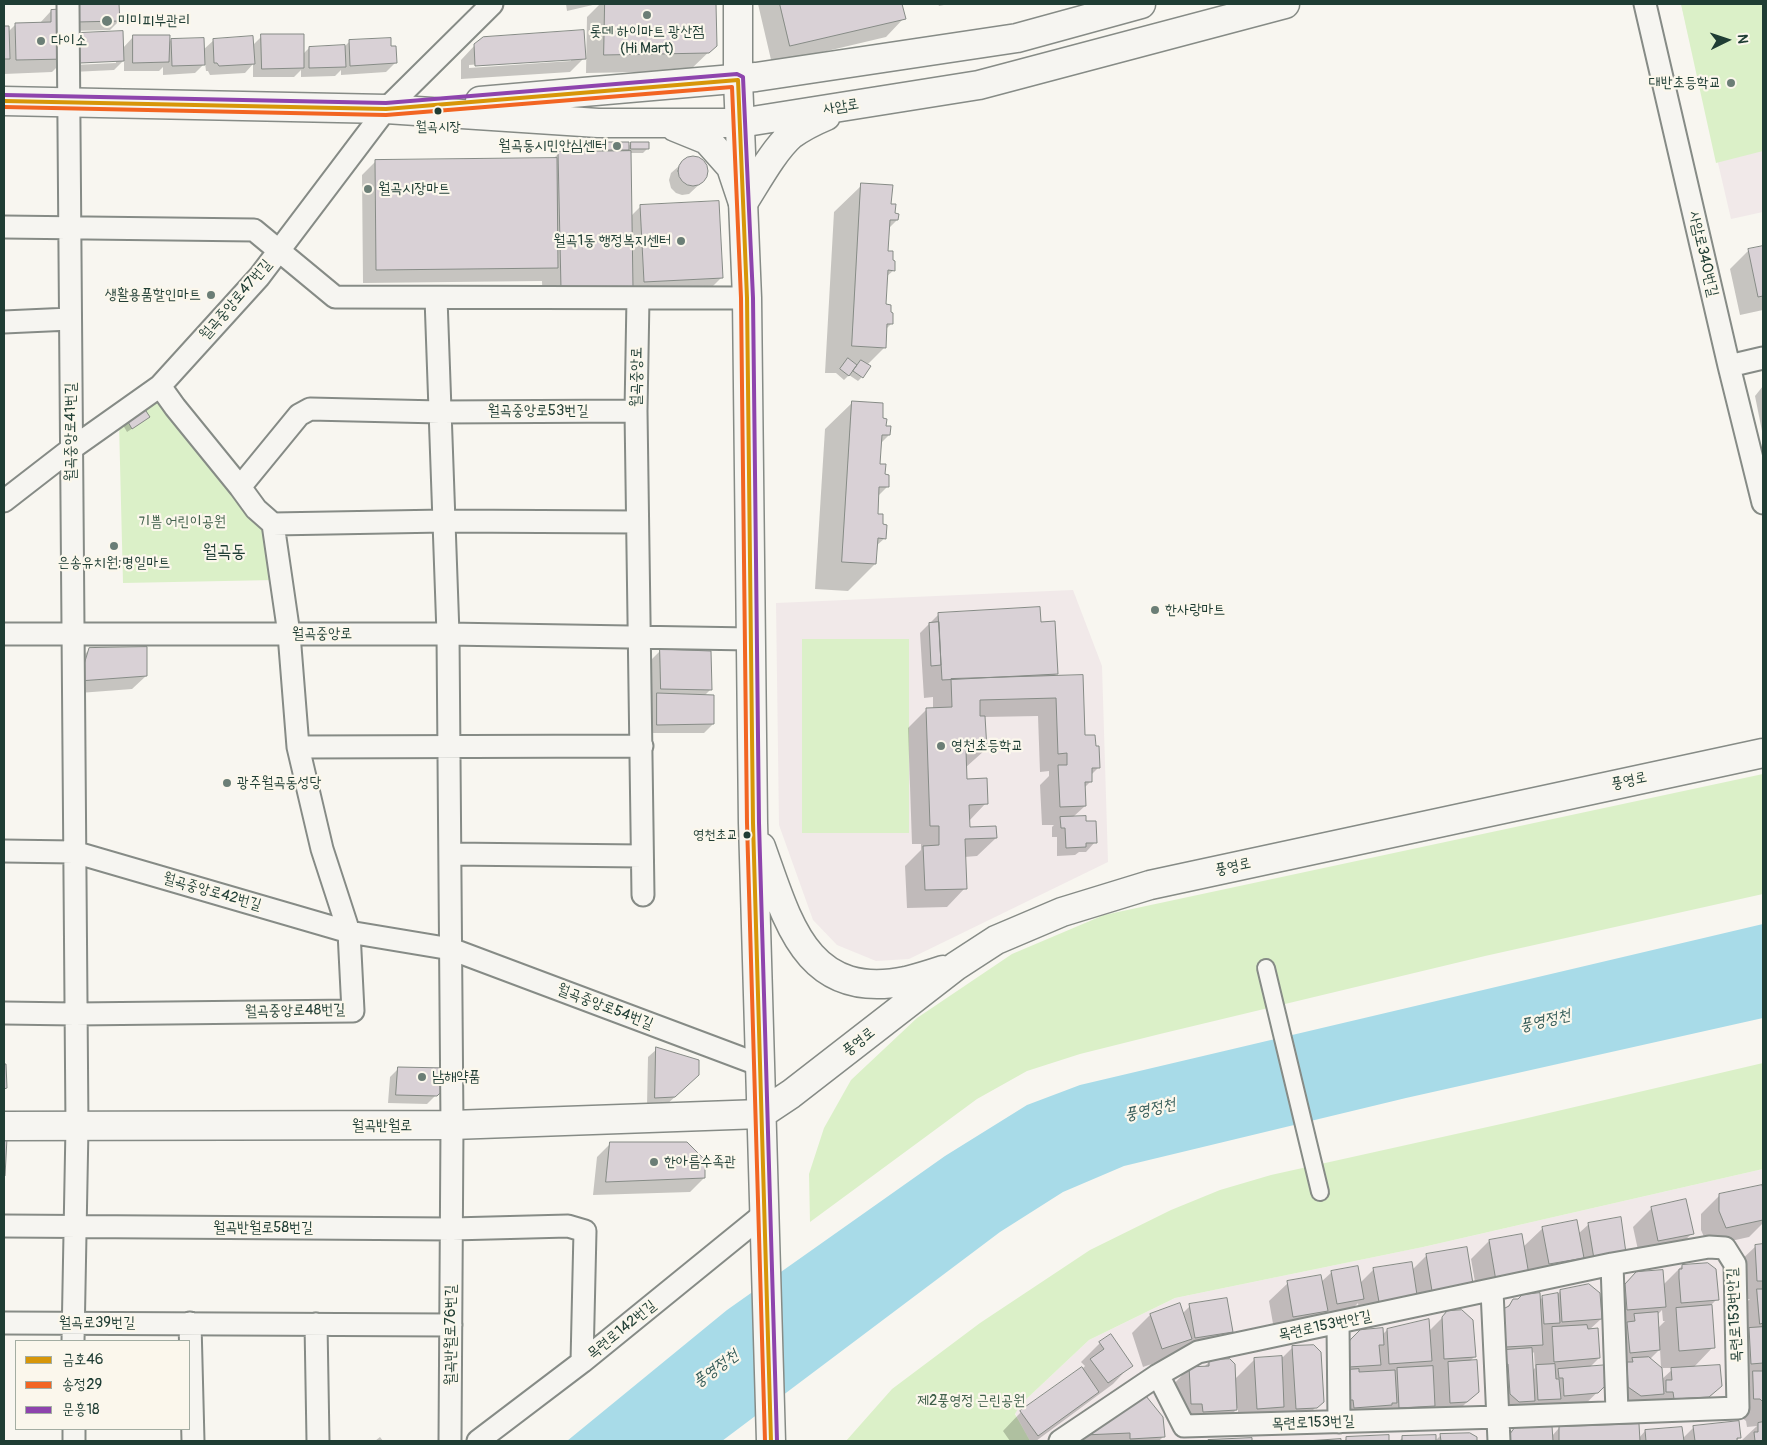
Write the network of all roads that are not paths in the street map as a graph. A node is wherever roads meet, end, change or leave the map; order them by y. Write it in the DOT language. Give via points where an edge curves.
graph roads {
  1 [pos="68,4"];
  2 [pos="492,4"];
  3 [pos="738,4"];
  4 [pos="1141,4"];
  5 [pos="1285,4"];
  6 [pos="1645,4"];
  7 [pos="738,80"];
  8 [pos="4,101"];
  9 [pos="68,102"];
  10 [pos="844,107"];
  11 [pos="386,109"];
  12 [pos="666,123"];
  13 [pos="740,123"];
  14 [pos="743,203"];
  15 [pos="4,228"];
  16 [pos="69,228"];
  17 [pos="278,251"];
  18 [pos="436,298"];
  19 [pos="638,298"];
  20 [pos="747,298"];
  21 [pos="70,319"];
  22 [pos="4,322"];
  23 [pos="1763,358"];
  24 [pos="1729,366"];
  25 [pos="160,386"];
  26 [pos="636,411"];
  27 [pos="440,412"];
  28 [pos="71,450"];
  29 [pos="240,487"];
  30 [pos="4,501"];
  31 [pos="1763,503"];
  32 [pos="444,521"];
  33 [pos="637,522"];
  34 [pos="273,524"];
  35 [pos="4,634"];
  36 [pos="289,634"];
  37 [pos="448,634"];
  38 [pos="72,635"];
  39 [pos="639,636"];
  40 [pos="751,638"];
  41 [pos="642,746"];
  42 [pos="298,747"];
  43 [pos="449,747"];
  44 [pos="1763,753"];
  45 [pos="753,823"];
  46 [pos="4,851"];
  47 [pos="74,852"];
  48 [pos="450,854"];
  49 [pos="642,856"];
  50 [pos="643,895"];
  51 [pos="349,932"];
  52 [pos="451,949"];
  53 [pos="956,966"];
  54 [pos="1266,968"];
  55 [pos="4,1013"];
  56 [pos="76,1014"];
  57 [pos="760,1064"];
  58 [pos="761,1114"];
  59 [pos="452,1125"];
  60 [pos="4,1126"];
  61 [pos="77,1127"];
  62 [pos="1320,1192"];
  63 [pos="4,1226"];
  64 [pos="764,1226"];
  65 [pos="75,1228"];
  66 [pos="452,1229"];
  67 [pos="1612,1264"];
  68 [pos="1492,1291"];
  69 [pos="4,1323"];
  70 [pos="190,1323"];
  71 [pos="316,1324"];
  72 [pos="1338,1324"];
  73 [pos="451,1325"];
  74 [pos="73,1332"];
  75 [pos="582,1362"];
  76 [pos="1158,1375"];
  77 [pos="1738,1408"];
  78 [pos="1617,1412"];
  79 [pos="1499,1417"];
  80 [pos="1339,1422"];
  81 [pos="193,1441"];
  82 [pos="318,1441"];
  83 [pos="450,1441"];
  84 [pos="478,1441"];
  85 [pos="771,1441"];
  86 [pos="1060,1441"];
  87 [pos="1499,1441"];
  1 -- 9 [label="street, 월곡중앙로41번길"];
  2 -- 11 [label="street, 월곡중앙로47번길"];
  3 -- 7 [label="main road"];
  4 -- 7 [label="main road, 사암로" via="1017,38"];
  5 -- 10 [label="main road, 사암로" via="979,85"];
  6 -- 24 [label="street, 사암로340번길"];
  7 -- 11 [label="main road, 사암로"];
  7 -- 13 [label="main road"];
  8 -- 9 [label="main road, 사암로"];
  9 -- 11 [label="main road, 사암로"];
  9 -- 16 [label="street, 월곡중앙로41번길"];
  10 -- 13 [label="main road, 사암로"];
  10 -- 14 [label="main road" via="790,136"];
  11 -- 12 [label="main road, 사암로" via="598,123"];
  11 -- 17 [label="street, 월곡중앙로47번길"];
  12 -- 13 [label="main road, 사암로"];
  12 -- 14 [label="main road" via="706,140 731,166"];
  13 -- 14 [label="main road"];
  14 -- 20 [label="main road"];
  15 -- 16 [label="street"];
  16 -- 17 [label="street" via="254,230"];
  16 -- 21 [label="street, 월곡중앙로41번길"];
  17 -- 18 [label="street" via="335,297"];
  17 -- 25 [label="street, 월곡중앙로47번길" via="259,277"];
  18 -- 19 [label="street"];
  18 -- 27 [label="street"];
  19 -- 20 [label="street"];
  19 -- 26 [label="street, 월곡중앙로"];
  20 -- 40 [label="main road"];
  21 -- 22 [label="street"];
  21 -- 28 [label="street, 월곡중앙로41번길"];
  23 -- 24 [label="street"];
  24 -- 31 [label="street, 사암로340번길"];
  25 -- 28 [label="street, 월곡중앙로47번길"];
  25 -- 29 [label="street"];
  26 -- 27 [label="street, 월곡중앙로53번길"];
  26 -- 33 [label="street, 월곡중앙로"];
  27 -- 29 [label="street" via="310,409 299,416"];
  27 -- 32 [label="street"];
  28 -- 30 [label="street, 월곡중앙로47번길"];
  28 -- 38 [label="street, 월곡중앙로41번길"];
  29 -- 34 [label="street" via="256,509"];
  32 -- 33 [label="street"];
  32 -- 34 [label="street"];
  32 -- 37 [label="street"];
  33 -- 39 [label="street, 월곡중앙로"];
  34 -- 36 [label="street"];
  35 -- 38 [label="street, 월곡중앙로"];
  36 -- 37 [label="street, 월곡중앙로"];
  36 -- 38 [label="street, 월곡중앙로"];
  36 -- 42 [label="street, 월곡중앙로48번길"];
  37 -- 39 [label="street, 월곡중앙로"];
  37 -- 43 [label="street"];
  38 -- 47 [label="street"];
  39 -- 40 [label="street, 월곡중앙로"];
  39 -- 41 [label="street, 월곡중앙로"];
  40 -- 45 [label="main road"];
  41 -- 43 [label="street"];
  41 -- 49 [label="street, 월곡중앙로"];
  42 -- 43 [label="street"];
  42 -- 51 [label="street, 월곡중앙로48번길" via="322,849"];
  43 -- 48 [label="street"];
  44 -- 53 [label="main road, 풍영로" via="1150,885 1062,912 996,940"];
  45 -- 53 [label="main road" via="796,936 819,964 841,979 863,983 906,981"];
  45 -- 57 [label="main road"];
  46 -- 47 [label="street, 월곡중앙로42번길"];
  47 -- 51 [label="street, 월곡중앙로42번길"];
  47 -- 56 [label="street"];
  48 -- 49 [label="street"];
  48 -- 52 [label="street"];
  49 -- 50 [label="street, 월곡중앙로"];
  51 -- 52 [label="street, 월곡중앙로42번길"];
  51 -- 56 [label="street, 월곡중앙로48번길" via="353,1011"];
  52 -- 57 [label="street, 월곡중앙로54번길"];
  52 -- 59 [label="street"];
  53 -- 58 [label="main road, 풍영로"];
  54 -- 62 [label="street"];
  55 -- 56 [label="street, 월곡중앙로48번길"];
  56 -- 61 [label="street"];
  57 -- 58 [label="main road"];
  58 -- 59 [label="main road, 월곡반월로"];
  58 -- 64 [label="main road"];
  59 -- 61 [label="main road, 월곡반월로"];
  59 -- 66 [label="street, 월곡반월로76번길"];
  60 -- 61 [label="main road, 월곡반월로"];
  61 -- 65 [label="street"];
  63 -- 65 [label="street, 월곡반월로58번길"];
  64 -- 75 [label="street, 목련로142번길"];
  64 -- 85 [label="main road"];
  65 -- 66 [label="street, 월곡반월로58번길"];
  65 -- 74 [label="street"];
  66 -- 73 [label="street, 월곡반월로76번길"];
  66 -- 75 [label="street" via="568,1226 585,1231"];
  67 -- 68 [label="street, 목련로153번안길"];
  67 -- 77 [label="street, 목련로153번안길" via="1709,1247 1725,1248 1735,1264"];
  67 -- 78 [label="street"];
  68 -- 72 [label="street, 목련로153번안길"];
  68 -- 79 [label="street"];
  69 -- 74 [label="street, 월곡로39번길"];
  70 -- 71 [label="street, 월곡로39번길"];
  70 -- 74 [label="street, 월곡로39번길"];
  70 -- 81 [label="street"];
  71 -- 73 [label="street, 월곡로39번길"];
  71 -- 82 [label="street"];
  72 -- 76 [label="street, 목련로153번안길" via="1198,1352"];
  72 -- 80 [label="street"];
  73 -- 83 [label="street, 월곡반월로76번길"];
  75 -- 84 [label="street, 목련로142번길"];
  76 -- 80 [label="street, 목련로153번길" via="1184,1426"];
  76 -- 86 [label="street, 목련로153번안길"];
  77 -- 78 [label="street, 목련로153번길"];
  78 -- 79 [label="street, 목련로153번길"];
  79 -- 80 [label="street, 목련로153번길"];
  79 -- 87 [label="street"];
}
